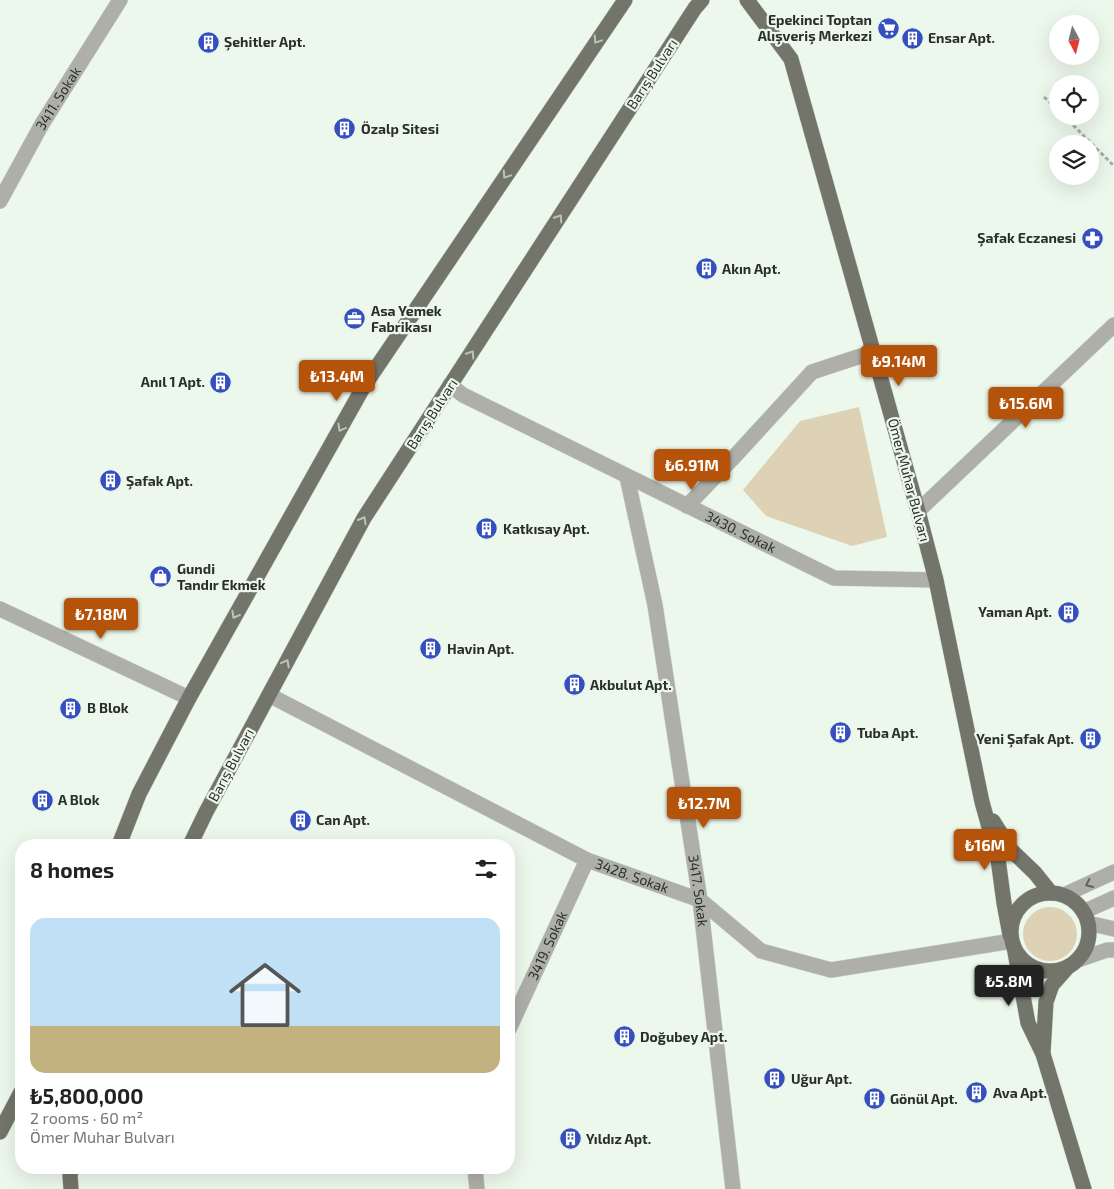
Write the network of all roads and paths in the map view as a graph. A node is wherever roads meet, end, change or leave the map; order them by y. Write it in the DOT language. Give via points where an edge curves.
graph roads {
  1 [pos="120,0"];
  2 [pos="625,0"];
  3 [pos="702,0"];
  4 [pos="747,0"];
  5 [pos="1044,97"];
  6 [pos="1049,102"];
  7 [pos="1073,125"];
  8 [pos="1114,166"];
  9 [pos="0,201"];
  10 [pos="1114,325"];
  11 [pos="874,352"];
  12 [pos="450,385"];
  13 [pos="627,477"];
  14 [pos="687,506"];
  15 [pos="918,511"];
  16 [pos="936,580"];
  17 [pos="0,609"];
  18 [pos="268,695"];
  19 [pos="189,698"];
  20 [pos="982,802"];
  21 [pos="121,839"];
  22 [pos="193,839"];
  23 [pos="587,860"];
  24 [pos="1114,872"];
  25 [pos="1057,894"];
  26 [pos="1114,898"];
  27 [pos="700,900"];
  28 [pos="1086,918"];
  29 [pos="1114,929"];
  30 [pos="1012,941"];
  31 [pos="1114,950"];
  32 [pos="1073,963"];
  33 [pos="515,1016"];
  34 [pos="1043,1054"];
  35 [pos="15,1103"];
  36 [pos="0,1132"];
  37 [pos="70,1174"];
  38 [pos="476,1174"];
  39 [pos="71,1189"];
  40 [pos="477,1189"];
  41 [pos="733,1189"];
  42 [pos="1084,1189"];
  1 -- 9 [label="street, 3411. Sokak" via="42,124"];
  2 -- 19 [label="main road, one-way" via="364,386"];
  12 -- 3 [label="main road, Barış Bulvarı, one-way"];
  4 -- 11 [label="main road, Ömer Muhar Bulvarı" via="791,59"];
  5 -- 6 [label="path"];
  7 -- 8 [label="path"];
  10 -- 15 [label="street"];
  11 -- 14 [label="street" via="812,372"];
  11 -- 15 [label="main road, Ömer Muhar Bulvarı"];
  12 -- 13 [label="street, 3430. Sokak" via="463,395"];
  18 -- 12 [label="main road, Barış Bulvarı, one-way" via="364,518"];
  13 -- 14 [label="street, 3430. Sokak"];
  13 -- 27 [label="street, 3417. Sokak" via="655,605"];
  14 -- 16 [label="street, 3430. Sokak" via="834,578"];
  15 -- 16 [label="main road, Ömer Muhar Bulvarı"];
  16 -- 20 [label="main road, Ömer Muhar Bulvarı"];
  17 -- 19 [label="street"];
  18 -- 22 [label="main road, Barış Bulvarı"];
  18 -- 23 [label="street, 3428. Sokak"];
  19 -- 21 [label="main road" via="139,794"];
  20 -- 25 [label="main road" via="1011,850"];
  20 -- 30 [label="main road, Ömer Muhar Bulvarı" via="998,859"];
  23 -- 27 [label="street, 3428. Sokak"];
  23 -- 33 [label="street, 3419. Sokak"];
  24 -- 25 [label="street, one-way"];
  25 -- 28 [label="main road" via="1075,902"];
  25 -- 30 [label="main road" via="1038,895 1026,901 1012,922"];
  26 -- 28 [label="street"];
  27 -- 30 [label="street, 3428. Sokak" via="762,951 831,970"];
  27 -- 41 [label="street, 3417. Sokak"];
  28 -- 29 [label="street"];
  28 -- 32 [label="main road" via="1089,936 1086,949"];
  30 -- 32 [label="main road" via="1020,959 1030,967 1056,971"];
  30 -- 34 [label="main road, Ömer Muhar Bulvarı" via="1028,1024"];
  31 -- 32 [label="street"];
  32 -- 34 [label="main road" via="1052,985 1046,1002"];
  34 -- 42 [label="main road"];
  35 -- 36 [label="main road"];
  37 -- 39 [label="main road"];
  38 -- 40 [label="street"];
}
